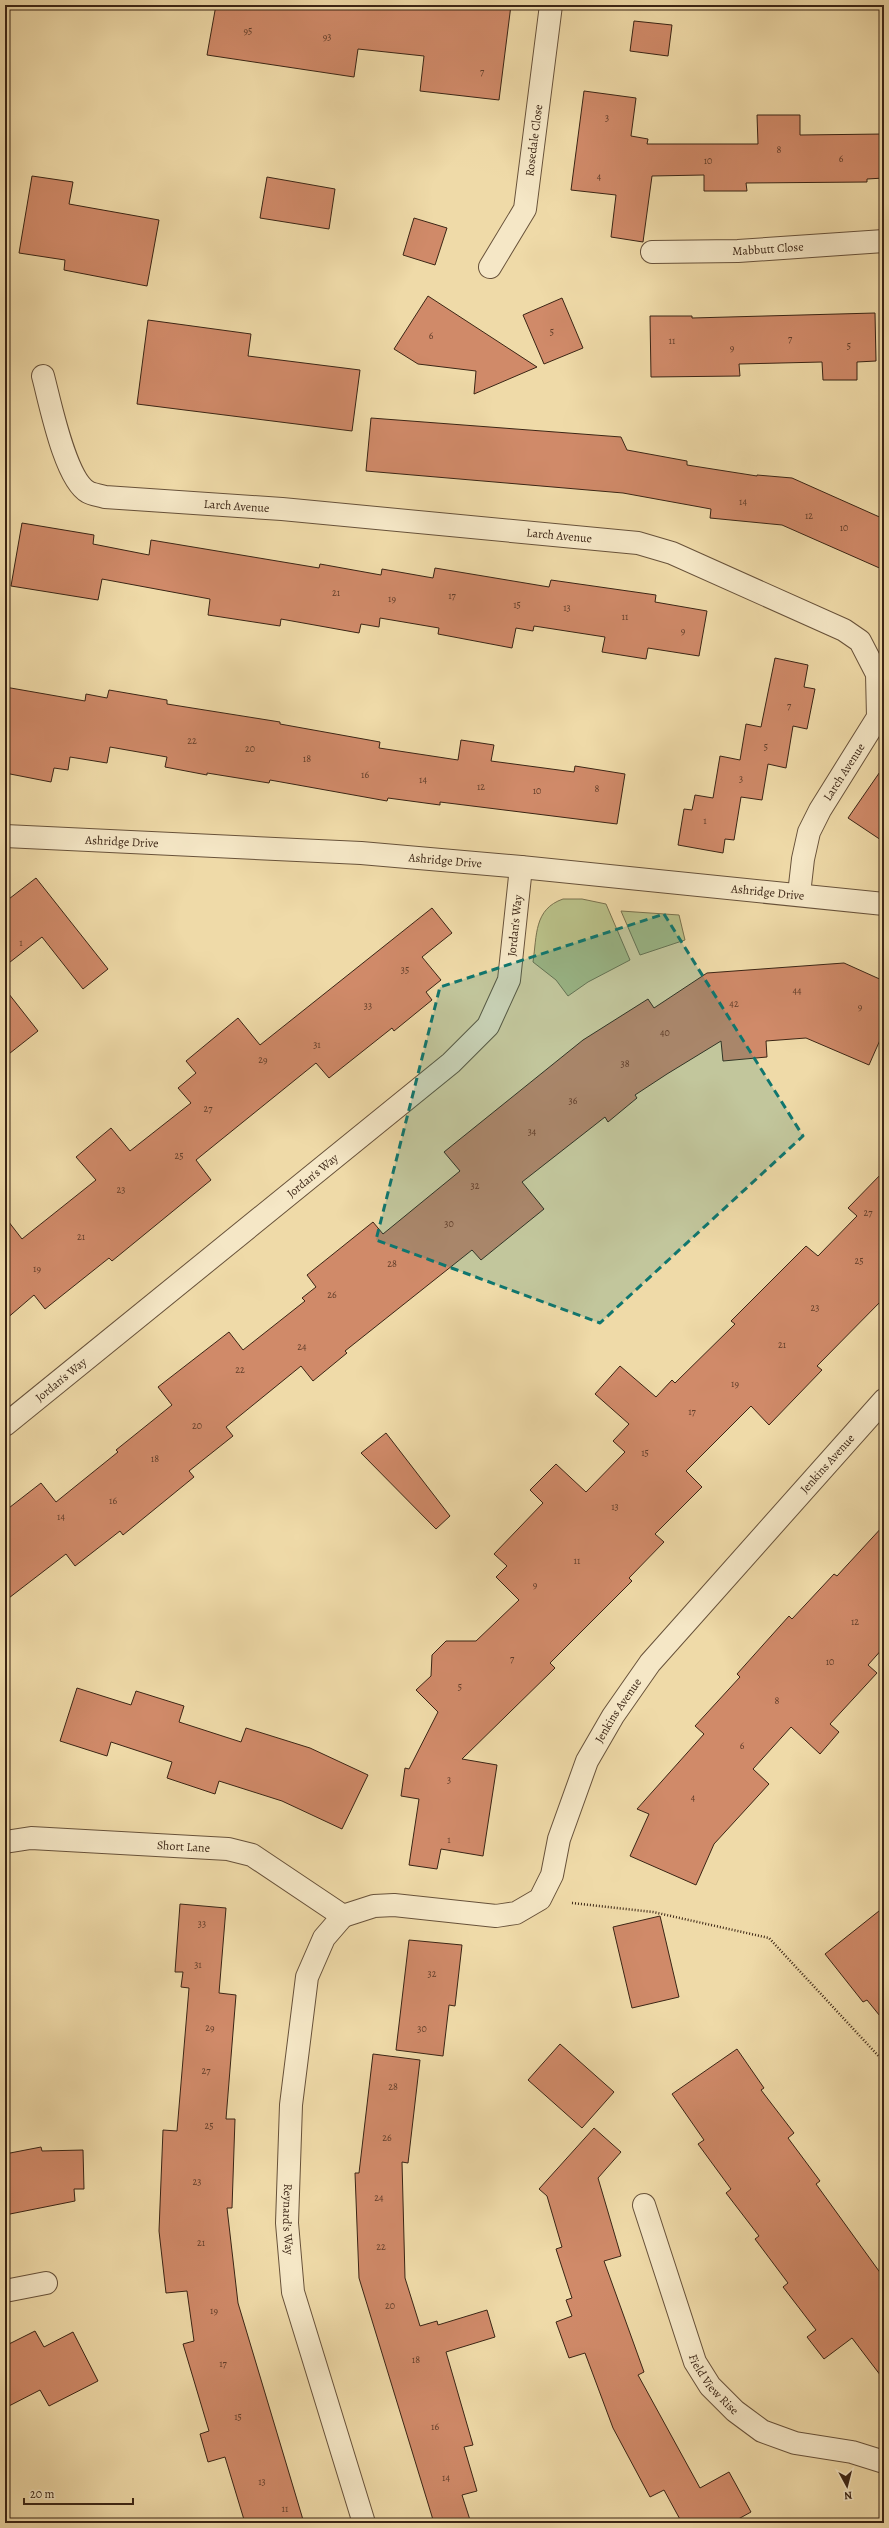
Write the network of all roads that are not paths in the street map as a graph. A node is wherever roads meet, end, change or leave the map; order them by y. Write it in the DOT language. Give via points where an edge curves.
graph roads {
  1 [pos="551,5"];
  2 [pos="884,241"];
  3 [pos="652,252"];
  4 [pos="490,267"];
  5 [pos="43,376"];
  6 [pos="5,836"];
  7 [pos="521,866"];
  8 [pos="799,894"];
  9 [pos="884,904"];
  10 [pos="884,1400"];
  11 [pos="5,1425"];
  12 [pos="5,1842"];
  13 [pos="343,1916"];
  14 [pos="644,2205"];
  15 [pos="46,2283"];
  16 [pos="5,2291"];
  17 [pos="884,2462"];
  18 [pos="364,2523"];
  1 -- 4 [label="street, Rosedale Close" via="525,209"];
  2 -- 3 [label="street, Mabbutt Close" via="738,251"];
  5 -- 8 [label="street, Larch Avenue" via="68,465 77,482 88,492 105,497 282,509 638,543 672,552 844,630 860,641 877,674 878,717 809,832"];
  6 -- 7 [label="street, Ashridge Drive" via="361,853"];
  7 -- 8 [label="street, Ashridge Drive"];
  7 -- 11 [label="street, Jordan's Way" via="509,980 488,1026 451,1063"];
  8 -- 9 [label="street, Ashridge Drive"];
  10 -- 13 [label="street, Jenkins Avenue" via="650,1663 613,1716 587,1761 559,1839 552,1875 540,1899 516,1913 496,1916 394,1905 374,1906"];
  12 -- 13 [label="street, Short Lane" via="31,1838 228,1849 252,1855"];
  13 -- 18 [label="street, Reynard's Way" via="324,1938 307,1977 291,2105 287,2223 293,2292"];
  14 -- 17 [label="street, Field View Rise" via="695,2362 710,2386 735,2411 762,2432 795,2443 852,2452"];
  15 -- 16 [label="street"];
}
